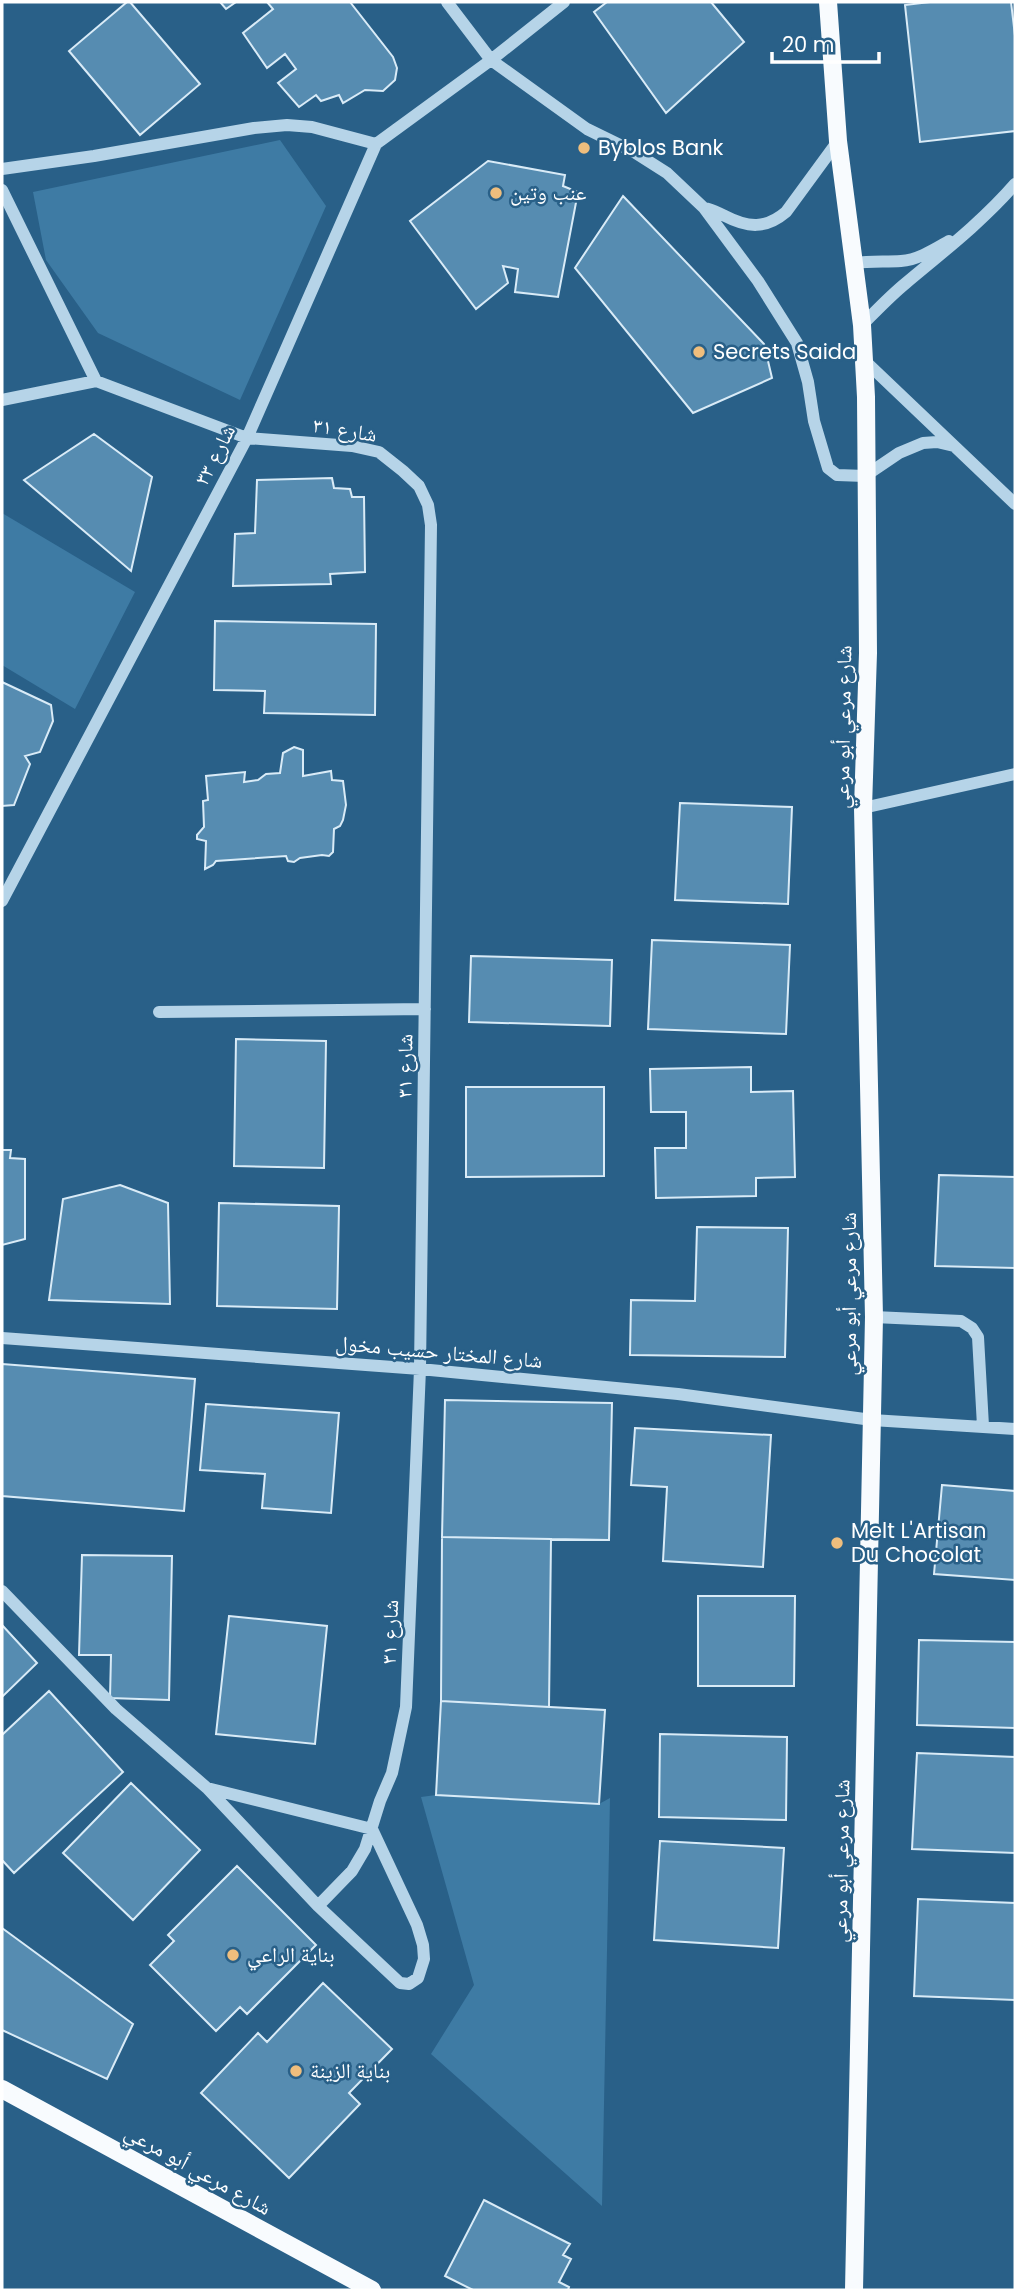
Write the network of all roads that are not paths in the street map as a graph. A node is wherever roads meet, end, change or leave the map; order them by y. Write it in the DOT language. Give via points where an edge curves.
graph roads {
  1 [pos="447,2"];
  2 [pos="564,2"];
  3 [pos="828,2"];
  4 [pos="491,60"];
  5 [pos="838,141"];
  6 [pos="376,144"];
  7 [pos="2,169"];
  8 [pos="1015,184"];
  9 [pos="2,190"];
  10 [pos="704,208"];
  11 [pos="965,233"];
  12 [pos="903,261"];
  13 [pos="855,263"];
  14 [pos="911,279"];
  15 [pos="862,325"];
  16 [pos="865,361"];
  17 [pos="96,381"];
  18 [pos="2,400"];
  19 [pos="247,438"];
  20 [pos="954,446"];
  21 [pos="865,475"];
  22 [pos="1015,505"];
  23 [pos="1015,774"];
  24 [pos="863,808"];
  25 [pos="2,901"];
  26 [pos="425,1009"];
  27 [pos="159,1012"];
  28 [pos="874,1317"];
  29 [pos="2,1338"];
  30 [pos="420,1369"];
  31 [pos="872,1420"];
  32 [pos="983,1426"];
  33 [pos="1015,1429"];
  34 [pos="2,1591"];
  35 [pos="207,1788"];
  36 [pos="372,1829"];
  37 [pos="318,1906"];
  38 [pos="2,2089"];
  39 [pos="372,2290"];
  40 [pos="854,2290"];
  1 -- 4 [label="street"];
  2 -- 4 [label="street"];
  3 -- 5 [label="main road, شارع مرعي أبو مرعي"];
  4 -- 6 [label="street"];
  4 -- 10 [label="street" via="587,129 667,173"];
  5 -- 10 [label="street" via="786,212 765,226 737,223"];
  5 -- 13 [label="main road, شارع مرعي أبو مرعي"];
  6 -- 7 [label="street" via="287,125"];
  6 -- 19 [label="street, شارع ٣٣"];
  8 -- 11 [label="street"];
  9 -- 17 [label="street"];
  10 -- 21 [label="street" via="797,343 828,468 837,475"];
  11 -- 12 [label="street"];
  11 -- 14 [label="street"];
  12 -- 13 [label="street"];
  12 -- 14 [label="street" via="911,268"];
  13 -- 15 [label="main road, شارع مرعي أبو مرعي"];
  14 -- 15 [label="street"];
  15 -- 16 [label="main road, شارع مرعي أبو مرعي"];
  16 -- 20 [label="street"];
  16 -- 21 [label="main road, شارع مرعي أبو مرعي"];
  17 -- 18 [label="street"];
  17 -- 19 [label="street, شارع ٣١"];
  19 -- 25 [label="street, شارع ٣٣"];
  19 -- 26 [label="street, شارع ٣١" via="352,446 379,453 419,486 428,505"];
  20 -- 21 [label="street" via="923,443"];
  20 -- 22 [label="street"];
  21 -- 24 [label="main road, شارع مرعي أبو مرعي" via="868,653"];
  23 -- 24 [label="street"];
  24 -- 28 [label="main road, شارع مرعي أبو مرعي"];
  26 -- 27 [label="street"];
  26 -- 30 [label="street, شارع ٣١"];
  28 -- 31 [label="main road, شارع مرعي أبو مرعي"];
  28 -- 32 [label="street" via="961,1321 972,1328 978,1337"];
  29 -- 30 [label="street, شارع المختار حسيب مخول"];
  30 -- 31 [label="street, شارع المختار حسيب مخول" via="678,1394"];
  30 -- 36 [label="street, شارع ٣١" via="406,1707"];
  31 -- 32 [label="street, شارع المختار حسيب مخول"];
  31 -- 40 [label="main road, شارع مرعي أبو مرعي"];
  32 -- 33 [label="street, شارع المختار حسيب مخول"];
  34 -- 35 [label="street" via="116,1709"];
  35 -- 36 [label="street"];
  35 -- 37 [label="street"];
  36 -- 37 [label="street, شارع ٣١" via="352,1871"];
  36 -- 37 [label="street" via="418,1925 424,1945 418,1978 400,1983"];
  38 -- 39 [label="main road, شارع مرعي أبو مرعي"];
}
